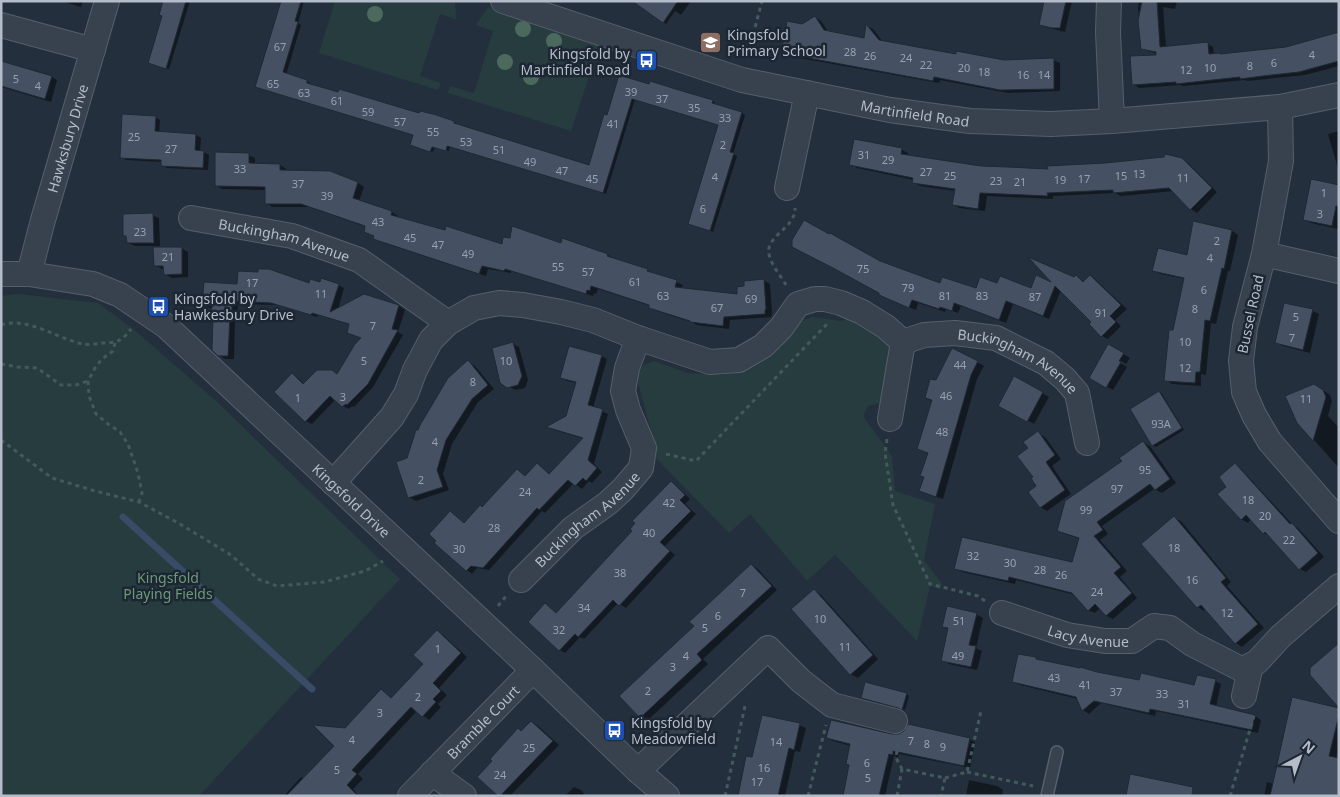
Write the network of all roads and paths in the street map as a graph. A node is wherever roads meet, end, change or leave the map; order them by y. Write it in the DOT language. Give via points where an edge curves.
graph roads {
  1 [pos="107,1"];
  2 [pos="503,1"];
  3 [pos="762,1"];
  4 [pos="1109,1"];
  5 [pos="1,24"];
  6 [pos="93,50"];
  7 [pos="742,80"];
  8 [pos="806,93"];
  9 [pos="1339,95"];
  10 [pos="1280,106"];
  11 [pos="1112,121"];
  12 [pos="786,188"];
  13 [pos="191,218"];
  14 [pos="1264,254"];
  15 [pos="1339,271"];
  16 [pos="1,274"];
  17 [pos="29,274"];
  18 [pos="807,301"];
  19 [pos="144,311"];
  20 [pos="448,323"];
  21 [pos="1,325"];
  22 [pos="638,338"];
  23 [pos="903,342"];
  24 [pos="115,343"];
  25 [pos="1,364"];
  26 [pos="88,381"];
  27 [pos="890,419"];
  28 [pos="1,440"];
  29 [pos="1087,444"];
  30 [pos="644,448"];
  31 [pos="333,483"];
  32 [pos="139,502"];
  33 [pos="1339,521"];
  34 [pos="402,548"];
  35 [pos="521,580"];
  36 [pos="1339,586"];
  37 [pos="1002,613"];
  38 [pos="483,622"];
  39 [pos="1251,665"];
  40 [pos="533,670"];
  41 [pos="1244,696"];
  42 [pos="832,705"];
  43 [pos="745,706"];
  44 [pos="981,710"];
  45 [pos="895,721"];
  46 [pos="1057,752"];
  47 [pos="638,771"];
  48 [pos="968,772"];
  49 [pos="432,773"];
  50 [pos="945,778"];
  51 [pos="1048,792"];
  52 [pos="410,796"];
  53 [pos="464,796"];
  54 [pos="667,796"];
  55 [pos="725,796"];
  56 [pos="808,796"];
  57 [pos="897,796"];
  58 [pos="941,796"];
  59 [pos="1230,796"];
  1 -- 6 [label="street, Hawksbury Drive"];
  2 -- 7 [label="street, Martinfield Road"];
  3 -- 7 [label="path"];
  4 -- 11 [label="street"];
  5 -- 6 [label="street"];
  6 -- 17 [label="street, Hawksbury Drive"];
  7 -- 8 [label="street, Martinfield Road"];
  8 -- 11 [label="street, Martinfield Road" via="890,110 970,121 1050,124"];
  8 -- 12 [label="street"];
  9 -- 10 [label="street, Martinfield Road"];
  10 -- 11 [label="street, Martinfield Road"];
  10 -- 14 [label="street, Bussel Road" via="1281,161"];
  12 -- 18 [label="path" via="793,190 795,213 792,221 775,238 769,255 774,266"];
  13 -- 20 [label="street, Buckingham Avenue" via="292,236 359,260"];
  14 -- 15 [label="street"];
  14 -- 33 [label="street, Bussel Road" via="1245,328 1241,361 1244,392 1270,442"];
  16 -- 17 [label="street, Kingsfold Drive"];
  17 -- 19 [label="street, Kingsfold Drive" via="93,284 120,295"];
  18 -- 22 [label="street" via="763,346 739,360 710,362"];
  18 -- 23 [label="street" via="825,299 841,303 886,327"];
  18 -- 30 [label="path" via="828,323 696,461"];
  19 -- 24 [label="path" via="125,336"];
  19 -- 31 [label="street, Kingsfold Drive" via="166,326"];
  20 -- 22 [label="street" via="474,308 498,303 561,312 593,320"];
  20 -- 31 [label="street" via="431,340 392,417"];
  21 -- 24 [label="path" via="26,324 84,344"];
  22 -- 30 [label="street" via="623,391"];
  23 -- 27 [label="street"];
  23 -- 29 [label="street, Buckingham Avenue" via="924,335 955,333 996,338 1046,364 1077,393"];
  24 -- 26 [label="path"];
  25 -- 26 [label="path" via="37,368 61,385"];
  26 -- 32 [label="path" via="89,396 96,414 120,432 128,444 142,493"];
  27 -- 37 [label="path" via="885,453 893,505 930,584 978,596"];
  28 -- 32 [label="path" via="52,478"];
  30 -- 35 [label="street, Buckingham Avenue" via="641,468 623,489 573,528"];
  31 -- 34 [label="street, Kingsfold Drive"];
  32 -- 34 [label="path" via="231,555 258,579 277,586 324,582 365,571"];
  34 -- 38 [label="street, Kingsfold Drive"];
  35 -- 38 [label="path"];
  36 -- 39 [label="street"];
  37 -- 39 [label="street, Lacy Avenue" via="1067,635 1105,641 1132,641 1154,626 1170,628 1192,644 1243,670"];
  38 -- 40 [label="street, Kingsfold Drive"];
  39 -- 41 [label="street"];
  40 -- 47 [label="street, Kingsfold Drive"];
  40 -- 49 [label="street, Bramble Court"];
  41 -- 59 [label="path" via="1260,699"];
  42 -- 45 [label="street"];
  42 -- 47 [label="street" via="800,681 768,648"];
  42 -- 56 [label="path"];
  43 -- 55 [label="path"];
  44 -- 48 [label="path"];
  46 -- 51 [label="lane"];
  47 -- 54 [label="street, Kingsfold Drive"];
  48 -- 50 [label="path"];
  48 -- 51 [label="path"];
  49 -- 52 [label="street, Bramble Court"];
  49 -- 53 [label="street"];
  50 -- 57 [label="path" via="902,769"];
  50 -- 58 [label="path"];
}
